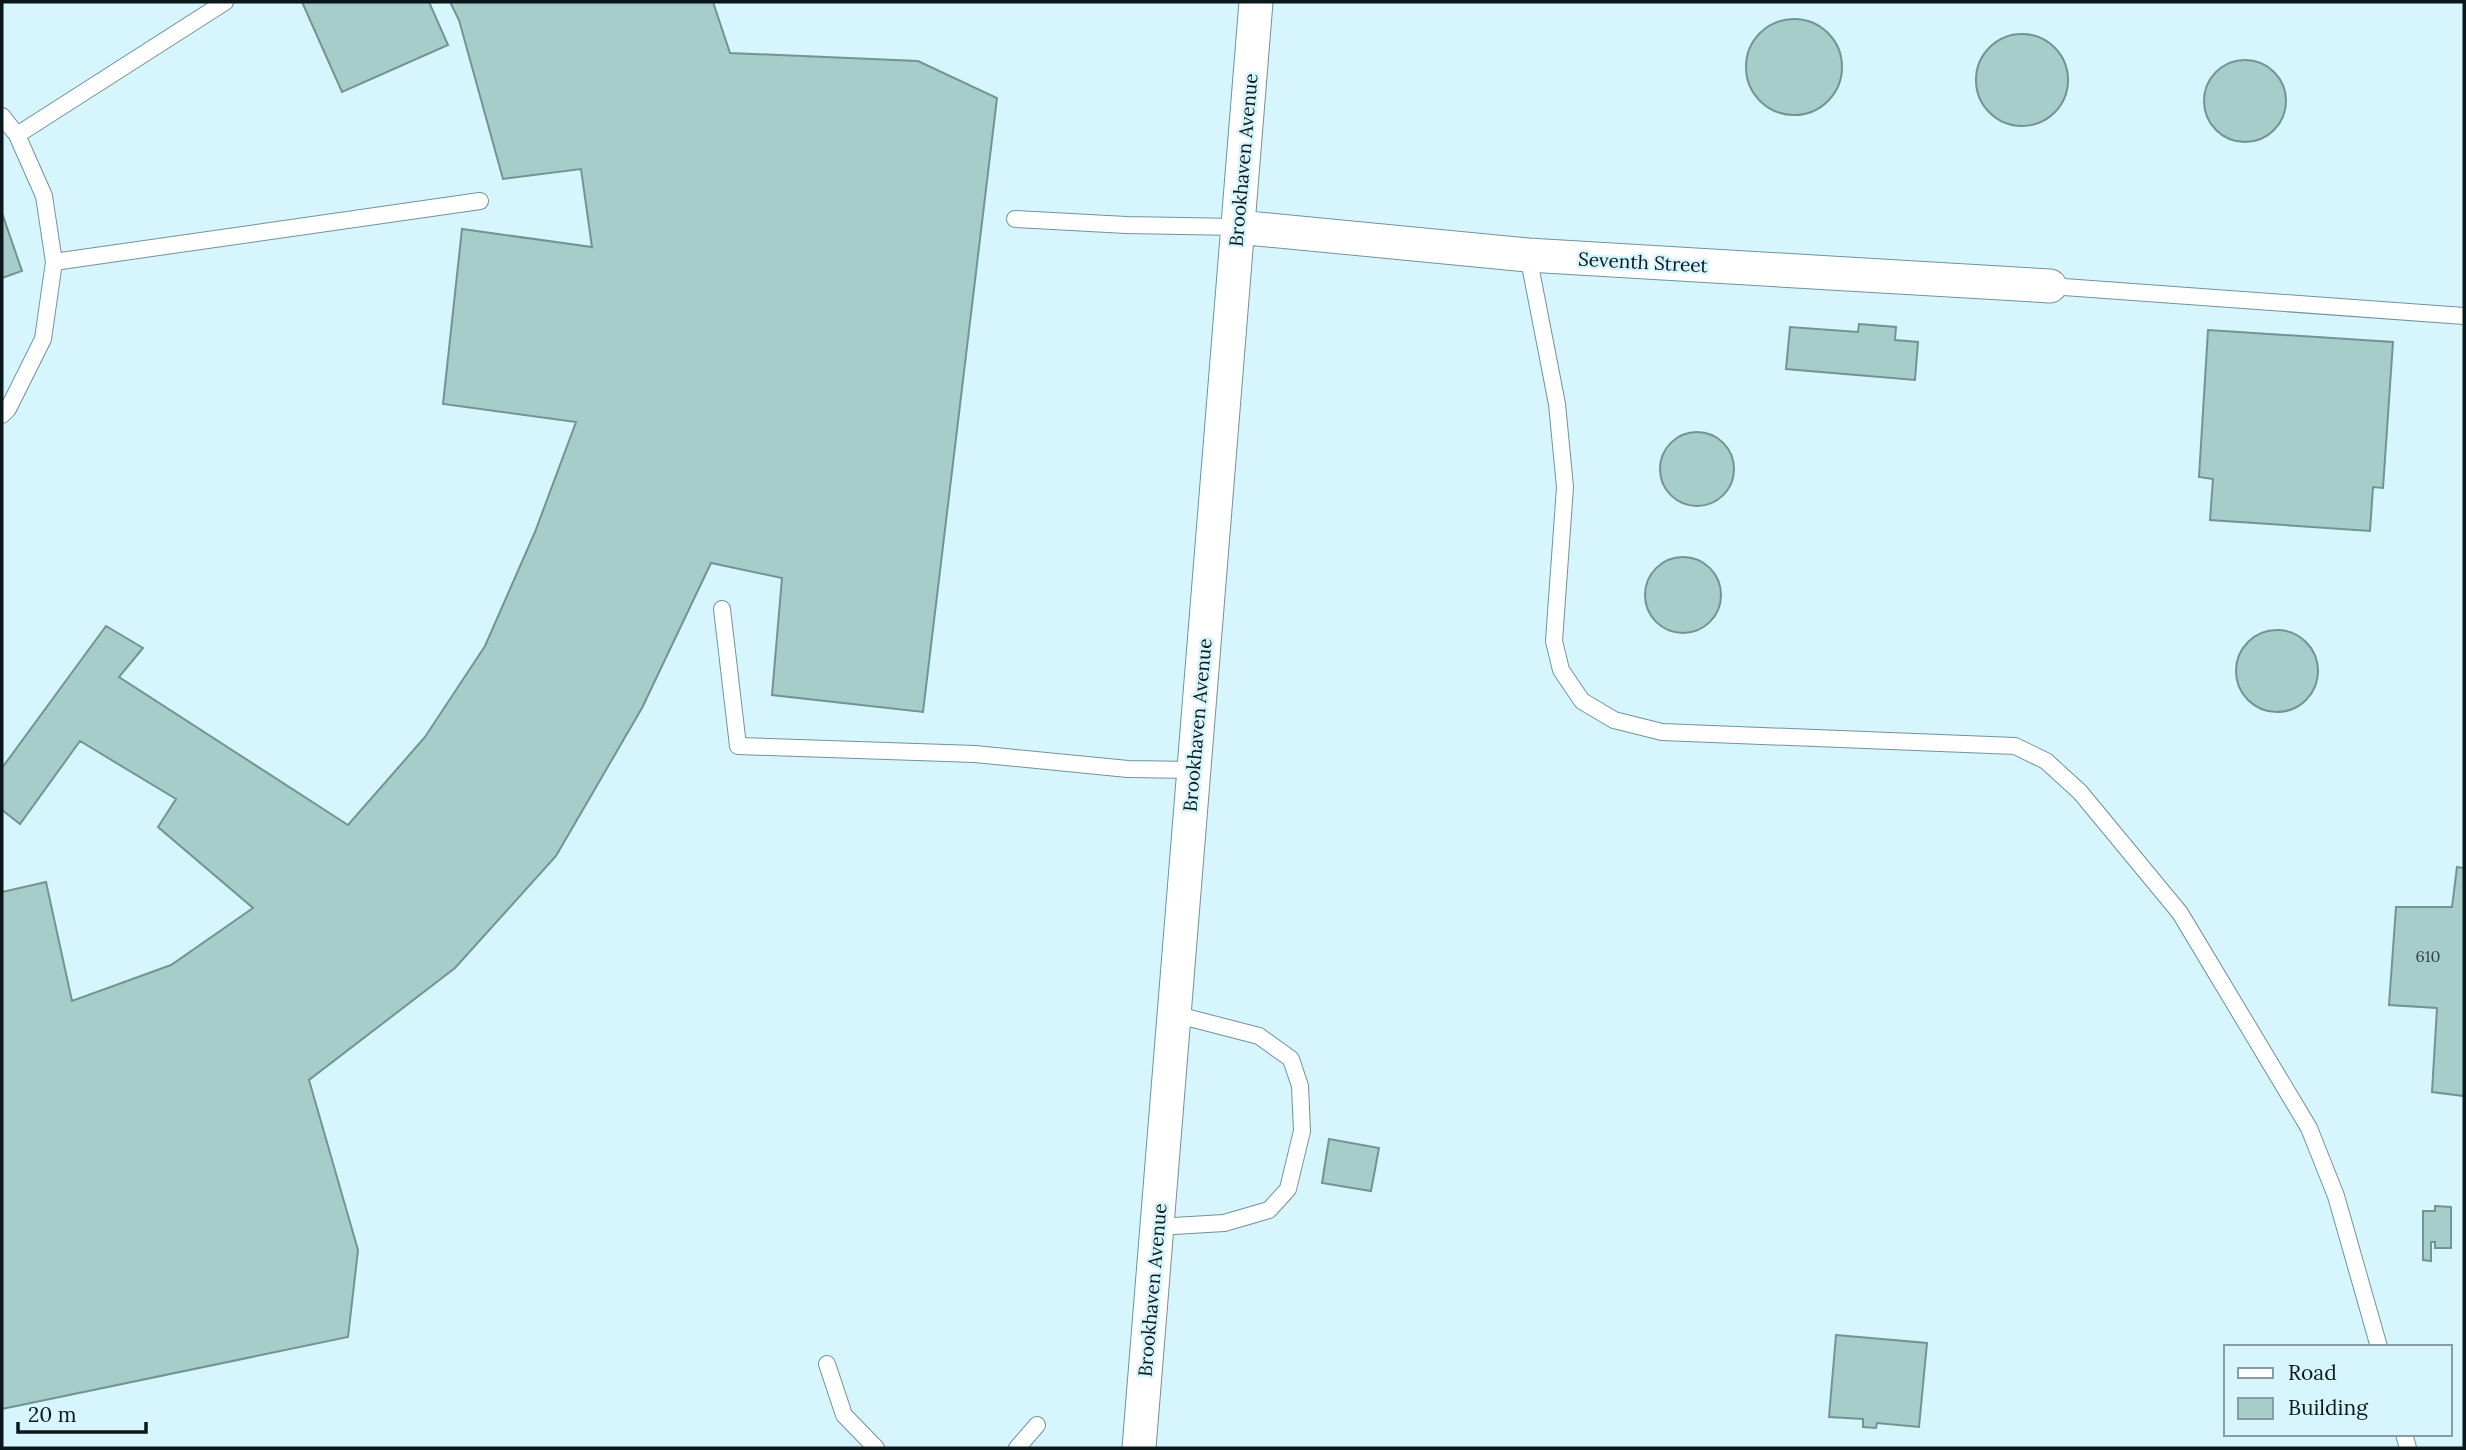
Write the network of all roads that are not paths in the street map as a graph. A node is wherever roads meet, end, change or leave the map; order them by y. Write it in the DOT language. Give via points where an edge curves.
graph roads {
  1 [pos="225,2"];
  2 [pos="1256,2"];
  3 [pos="2,116"];
  4 [pos="17,135"];
  5 [pos="480,201"];
  6 [pos="1015,219"];
  7 [pos="1237,227"];
  8 [pos="1528,255"];
  9 [pos="54,262"];
  10 [pos="2050,286"];
  11 [pos="2464,316"];
  12 [pos="2,415"];
  13 [pos="722,609"];
  14 [pos="1194,770"];
  15 [pos="1174,1014"];
  16 [pos="1157,1227"];
  17 [pos="2378,1345"];
  18 [pos="827,1364"];
  19 [pos="1037,1425"];
  20 [pos="876,1448"];
  21 [pos="1017,1448"];
  22 [pos="1139,1448"];
  1 -- 4 [label="lane"];
  2 -- 7 [label="street, Brookhaven Avenue"];
  3 -- 4 [label="lane"];
  4 -- 9 [label="lane" via="44,196"];
  5 -- 9 [label="lane"];
  6 -- 7 [label="lane"];
  7 -- 8 [label="street, Seventh Street"];
  7 -- 14 [label="street, Brookhaven Avenue"];
  8 -- 10 [label="street, Seventh Street"];
  8 -- 17 [label="lane" via="1557,404 1565,487 1553,641 1561,670 1582,701 1614,720 1662,732 2015,746 2046,761 2080,792 2180,913 2309,1128 2336,1196"];
  9 -- 12 [label="lane" via="43,339"];
  10 -- 11 [label="lane"];
  13 -- 14 [label="lane" via="738,746 975,754 1128,769"];
  14 -- 15 [label="street, Brookhaven Avenue"];
  15 -- 16 [label="street, Brookhaven Avenue"];
  15 -- 16 [label="lane" via="1259,1037 1291,1059 1300,1086 1302,1131 1288,1189 1269,1210 1224,1223"];
  16 -- 22 [label="street, Brookhaven Avenue"];
  18 -- 20 [label="lane" via="844,1415"];
  19 -- 21 [label="lane"];
}
